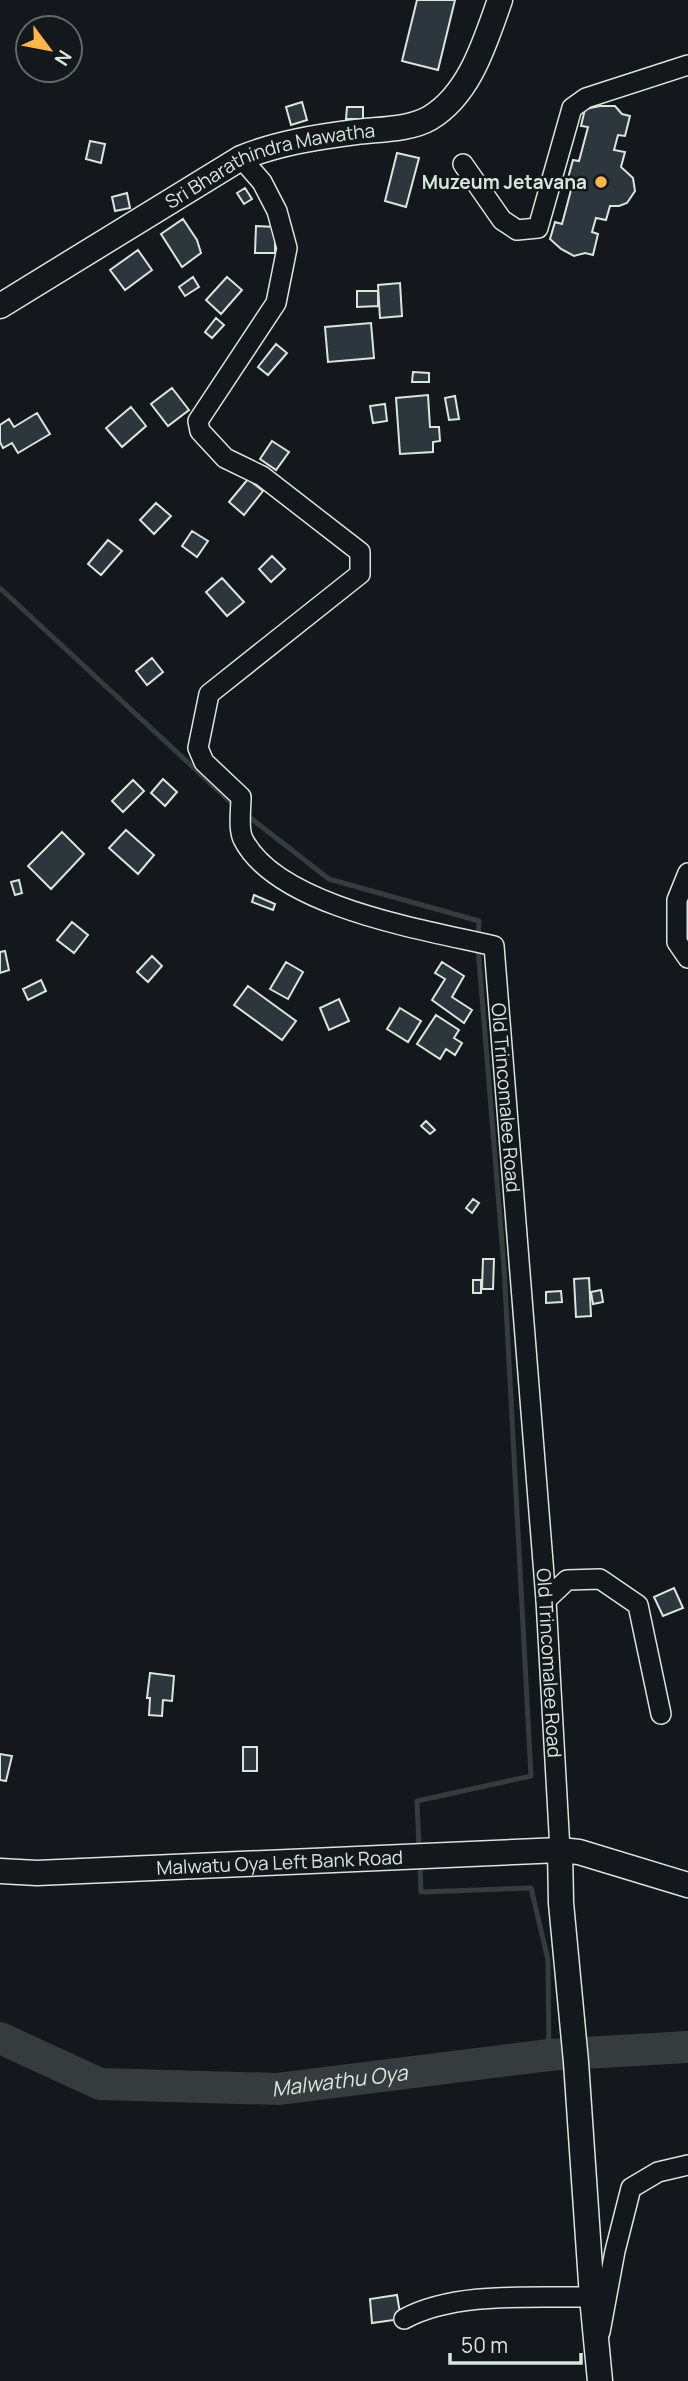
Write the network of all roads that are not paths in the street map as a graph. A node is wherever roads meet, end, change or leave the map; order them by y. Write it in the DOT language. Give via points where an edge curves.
graph roads {
  1 [pos="500,0"];
  2 [pos="688,65"];
  3 [pos="241,158"];
  4 [pos="463,164"];
  5 [pos="0,306"];
  6 [pos="688,873"];
  7 [pos="688,958"];
  8 [pos="546,1600"];
  9 [pos="661,1714"];
  10 [pos="560,1850"];
  11 [pos="0,1871"];
  12 [pos="688,1885"];
  13 [pos="688,2165"];
  14 [pos="592,2297"];
  15 [pos="404,2319"];
  16 [pos="597,2347"];
  17 [pos="600,2381"];
  1 -- 3 [label="main road, Sri Bharathindra Mawatha" via="469,76 430,118 387,129 289,142"];
  2 -- 4 [label="street" via="586,98 572,108 538,229 517,230 502,220"];
  3 -- 5 [label="main road, Sri Bharathindra Mawatha"];
  3 -- 8 [label="street, Old Trincomalee Road" via="277,211 287,248 276,303 198,421 200,431 225,458 262,476 360,552 360,574 209,694 198,748 204,762 241,797 242,838 263,865 292,885 361,915 494,946"];
  6 -- 7 [label="street" via="677,901 677,942"];
  8 -- 9 [label="street" via="567,1580 600,1579 638,1605"];
  8 -- 10 [label="street, Old Trincomalee Road"];
  10 -- 11 [label="main road, Malwatu Oya Left Bank Road"];
  10 -- 12 [label="main road, Malwatu Oya Left Bank Road"];
  10 -- 14 [label="main road, Old Trincomalee Road"];
  13 -- 16 [label="street" via="657,2172 631,2188"];
  14 -- 15 [label="street" via="455,2301"];
  14 -- 16 [label="main road, Old Trincomalee Road"];
  16 -- 17 [label="main road, Old Trincomalee Road"];
}
